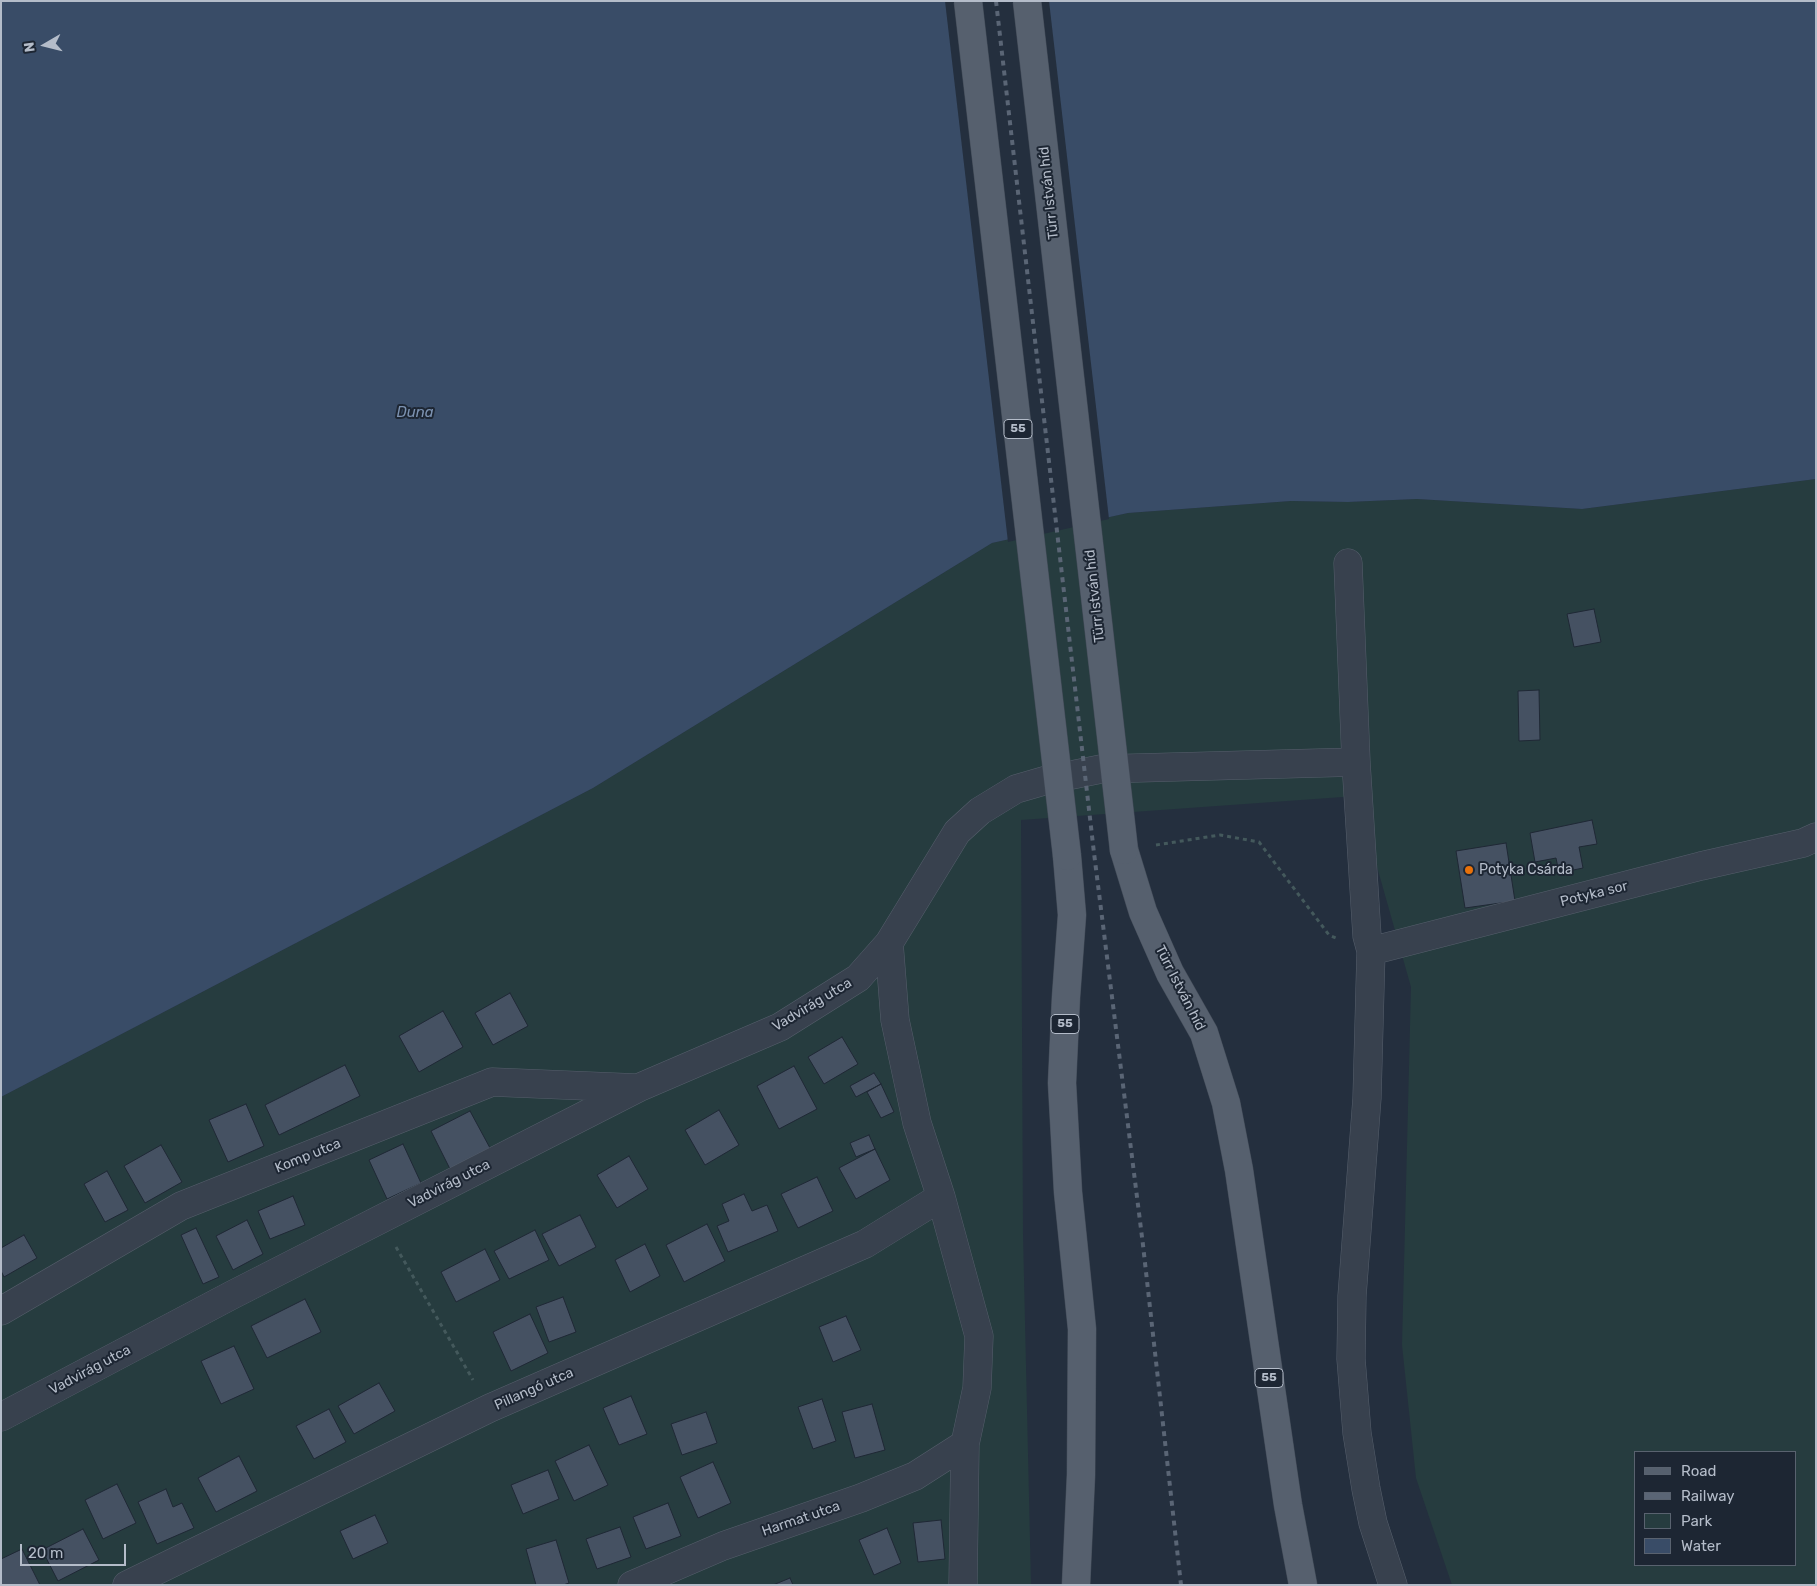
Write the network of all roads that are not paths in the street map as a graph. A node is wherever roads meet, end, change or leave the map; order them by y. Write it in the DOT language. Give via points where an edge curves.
graph roads {
  1 [pos="968,1"];
  2 [pos="1027,1"];
  3 [pos="1348,563"];
  4 [pos="1356,762"];
  5 [pos="1816,837"];
  6 [pos="889,943"];
  7 [pos="1371,951"];
  8 [pos="638,1088"];
  9 [pos="941,1197"];
  10 [pos="1,1311"];
  11 [pos="1,1417"];
  12 [pos="965,1444"];
  13 [pos="127,1585"];
  14 [pos="632,1585"];
  15 [pos="963,1585"];
  16 [pos="1076,1585"];
  17 [pos="1303,1585"];
  18 [pos="1393,1585"];
  1 -- 16 [label="main road, 55, bridge" via="1072,915 1062,1083 1068,1192 1082,1329"];
  2 -- 17 [label="main road, Türr István híd / 55, bridge" via="1124,850 1143,912 1170,973 1204,1033 1226,1103 1239,1170 1286,1495"];
  3 -- 4 [label="street"];
  4 -- 6 [label="street, Vadvirág utca" via="1101,769 1016,789 980,811 957,832"];
  4 -- 7 [label="street" via="1367,936"];
  5 -- 7 [label="street, Potyka sor" via="1803,843"];
  6 -- 8 [label="street, Vadvirág utca" via="858,978 780,1027"];
  6 -- 9 [label="street" via="895,1020 917,1123"];
  7 -- 18 [label="street" via="1367,1098 1352,1296 1351,1359 1357,1433 1366,1488 1373,1523"];
  8 -- 10 [label="street, Komp utca" via="492,1082 181,1206"];
  8 -- 11 [label="street, Vadvirág utca" via="232,1294"];
  9 -- 12 [label="street" via="979,1336 977,1388"];
  9 -- 13 [label="street, Pillangó utca" via="865,1244 490,1408"];
  12 -- 14 [label="street, Harmat utca" via="897,1484 723,1546"];
  12 -- 15 [label="street"];
}
